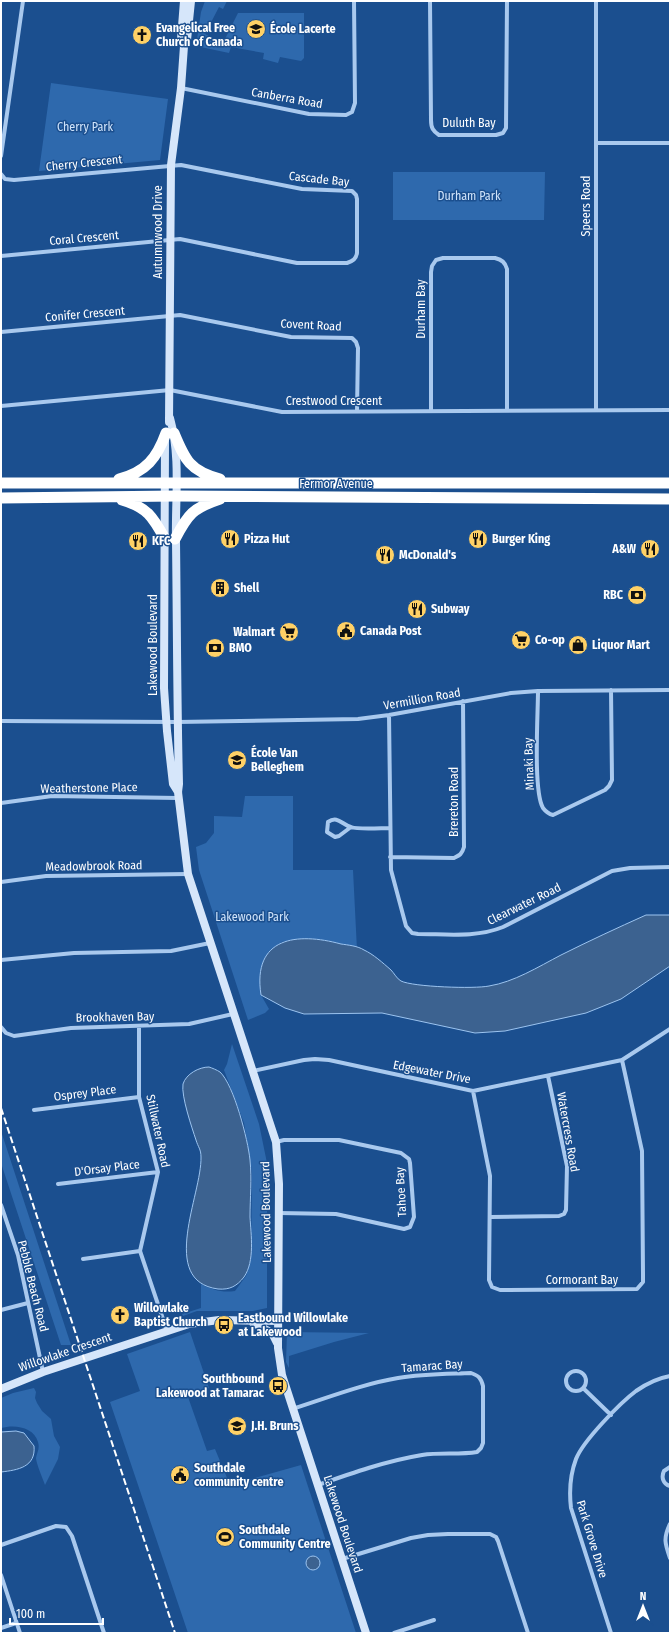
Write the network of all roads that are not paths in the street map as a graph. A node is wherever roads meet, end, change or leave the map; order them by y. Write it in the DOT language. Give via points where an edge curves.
graph roads {
  1 [pos="22,1"];
  2 [pos="354,1"];
  3 [pos="430,1"];
  4 [pos="507,1"];
  5 [pos="596,1"];
  6 [pos="187,3"];
  7 [pos="181,88"];
  8 [pos="596,143"];
  9 [pos="670,143"];
  10 [pos="1,156"];
  11 [pos="171,165"];
  12 [pos="1,174"];
  13 [pos="170,240"];
  14 [pos="1,256"];
  15 [pos="170,316"];
  16 [pos="1,332"];
  17 [pos="170,390"];
  18 [pos="1,406"];
  19 [pos="596,410"];
  20 [pos="670,410"];
  21 [pos="357,411"];
  22 [pos="431,411"];
  23 [pos="507,411"];
  24 [pos="170,433"];
  25 [pos="1,482"];
  26 [pos="101,483"];
  27 [pos="164,483"];
  28 [pos="176,483"];
  29 [pos="234,483"];
  30 [pos="670,483"];
  31 [pos="112,496"];
  32 [pos="164,496"];
  33 [pos="176,496"];
  34 [pos="231,496"];
  35 [pos="1,498"];
  36 [pos="670,499"];
  37 [pos="170,539"];
  38 [pos="165,615"];
  39 [pos="177,616"];
  40 [pos="611,690"];
  41 [pos="670,690"];
  42 [pos="538,691"];
  43 [pos="463,701"];
  44 [pos="389,715"];
  45 [pos="1,721"];
  46 [pos="166,722"];
  47 [pos="177,722"];
  48 [pos="178,795"];
  49 [pos="1,803"];
  50 [pos="351,827"];
  51 [pos="390,828"];
  52 [pos="390,857"];
  53 [pos="670,867"];
  54 [pos="188,874"];
  55 [pos="1,882"];
  56 [pos="210,943"];
  57 [pos="1,960"];
  58 [pos="233,1014"];
  59 [pos="139,1026"];
  60 [pos="1,1027"];
  61 [pos="670,1029"];
  62 [pos="622,1060"];
  63 [pos="253,1071"];
  64 [pos="548,1076"];
  65 [pos="473,1091"];
  66 [pos="139,1097"];
  67 [pos="34,1110"];
  68 [pos="276,1142"];
  69 [pos="158,1172"];
  70 [pos="58,1184"];
  71 [pos="1,1205"];
  72 [pos="279,1213"];
  73 [pos="491,1217"];
  74 [pos="140,1252"];
  75 [pos="84,1260"];
  76 [pos="28,1303"];
  77 [pos="1,1310"];
  78 [pos="248,1321"];
  79 [pos="278,1321"];
  80 [pos="167,1331"];
  81 [pos="278,1348"];
  82 [pos="43,1372"];
  83 [pos="670,1376"];
  84 [pos="1,1388"];
  85 [pos="583,1388"];
  86 [pos="292,1409"];
  87 [pos="611,1415"];
  88 [pos="670,1467"];
  89 [pos="317,1485"];
  90 [pos="670,1486"];
  91 [pos="670,1524"];
  92 [pos="1,1545"];
  93 [pos="670,1558"];
  94 [pos="342,1559"];
  95 [pos="1,1576"];
  96 [pos="434,1620"];
  97 [pos="16,1623"];
  98 [pos="1,1628"];
  99 [pos="20,1633"];
  100 [pos="104,1633"];
  101 [pos="366,1633"];
  102 [pos="394,1633"];
  103 [pos="528,1633"];
  104 [pos="611,1633"];
  1 -- 10 [label="street"];
  2 -- 7 [label="street, Canberra Road" via="355,102 352,112 346,115 309,114"];
  3 -- 4 [label="street, Duluth Bay" via="430,120 431,126 439,135 496,134 503,133 506,128"];
  5 -- 8 [label="street, Speers Road"];
  6 -- 7 [label="street, Autumnwood Drive" via="181,39 184,46"];
  7 -- 11 [label="street, Autumnwood Drive"];
  8 -- 9 [label="street"];
  8 -- 19 [label="street, Speers Road"];
  11 -- 12 [label="street, Cherry Crescent" via="14,180"];
  11 -- 13 [label="street, Autumnwood Drive"];
  11 -- 13 [label="street, Cascade Bay" via="302,189 352,191 357,199 357,253 352,261 347,263 297,263"];
  13 -- 14 [label="street, Coral Crescent"];
  13 -- 15 [label="street, Autumnwood Drive"];
  15 -- 16 [label="street, Conifer Crescent"];
  15 -- 17 [label="street, Autumnwood Drive"];
  15 -- 21 [label="street, Covent Road" via="180,315 291,337 352,338 358,348"];
  17 -- 18 [label="street, Crestwood Crescent"];
  17 -- 21 [label="street, Crestwood Crescent" via="277,411"];
  17 -- 24 [label="street, Autumnwood Drive"];
  19 -- 20 [label="street, Crestwood Crescent"];
  19 -- 23 [label="street, Crestwood Crescent"];
  21 -- 22 [label="street, Crestwood Crescent"];
  22 -- 23 [label="street, Crestwood Crescent"];
  22 -- 23 [label="street, Durham Bay" via="432,266 436,260 443,258 495,258 501,260 507,269"];
  24 -- 26 [label="highway" via="148,465 130,476"];
  24 -- 27 [label="street, Autumnwood Drive"];
  24 -- 28 [label="street, Autumnwood Drive" via="176,453"];
  24 -- 29 [label="highway" via="192,467 209,476"];
  25 -- 26 [label="highway, Fermor Avenue"];
  26 -- 27 [label="highway, Fermor Avenue"];
  27 -- 28 [label="highway, Fermor Avenue"];
  27 -- 32 [label="street, Autumnwood Drive"];
  28 -- 29 [label="highway, Fermor Avenue"];
  28 -- 33 [label="street, Autumnwood Drive"];
  29 -- 30 [label="highway, Fermor Avenue"];
  31 -- 32 [label="highway, Fermor Avenue"];
  31 -- 35 [label="highway, Fermor Avenue"];
  31 -- 37 [label="highway" via="136,504 149,512"];
  32 -- 33 [label="highway, Fermor Avenue"];
  32 -- 37 [label="street, Lakewood Boulevard"];
  33 -- 34 [label="highway, Fermor Avenue"];
  33 -- 37 [label="street, Lakewood Boulevard"];
  34 -- 36 [label="highway, Fermor Avenue"];
  34 -- 37 [label="highway" via="206,504 192,512"];
  37 -- 38 [label="street, Lakewood Boulevard"];
  37 -- 39 [label="street, Lakewood Boulevard"];
  38 -- 39 [label="street"];
  38 -- 46 [label="street, Lakewood Boulevard"];
  39 -- 47 [label="street, Lakewood Boulevard"];
  40 -- 41 [label="street, Vermillion Road"];
  40 -- 42 [label="street, Vermillion Road"];
  40 -- 42 [label="street, Minaki Bay" via="612,780 609,786 598,793 553,815 544,809 538,785"];
  42 -- 43 [label="street, Vermillion Road"];
  43 -- 44 [label="street, Vermillion Road"];
  43 -- 52 [label="street, Brereton Road" via="463,853 454,858"];
  44 -- 47 [label="street, Vermillion Road" via="358,719"];
  44 -- 51 [label="street, Clearwater Road"];
  45 -- 46 [label="street"];
  46 -- 47 [label="street"];
  46 -- 48 [label="street, Lakewood Boulevard" via="173,784"];
  47 -- 48 [label="street, Lakewood Boulevard"];
  48 -- 49 [label="street, Weatherstone Place" via="52,796"];
  48 -- 54 [label="street, Lakewood Boulevard"];
  50 -- 50 [label="street" via="332,819 328,822 327,832 335,837"];
  50 -- 51 [label="street"];
  51 -- 52 [label="street, Clearwater Road"];
  52 -- 53 [label="street, Clearwater Road" via="406,926 412,933 418,934 489,933 612,871"];
  54 -- 55 [label="street, Meadowbrook Road" via="46,876"];
  54 -- 56 [label="street, Lakewood Boulevard"];
  56 -- 57 [label="street" via="171,952 74,952"];
  56 -- 58 [label="street, Lakewood Boulevard"];
  58 -- 59 [label="street, Brookhaven Bay" via="189,1024"];
  58 -- 63 [label="street, Lakewood Boulevard"];
  59 -- 60 [label="street, Brookhaven Bay" via="71,1028 14,1036 6,1033"];
  59 -- 66 [label="street, Stillwater Road"];
  61 -- 62 [label="street, Edgewater Drive"];
  62 -- 64 [label="street, Edgewater Drive"];
  62 -- 73 [label="street, Cormorant Bay" via="642,1151 641,1286 630,1290 496,1289 490,1284"];
  63 -- 65 [label="street, Edgewater Drive" via="315,1059 329,1060"];
  63 -- 68 [label="street, Lakewood Boulevard"];
  64 -- 65 [label="street, Edgewater Drive"];
  64 -- 73 [label="street, Watercress Road" via="567,1166 566,1210 558,1216"];
  65 -- 73 [label="street, Cormorant Bay" via="489,1166"];
  66 -- 67 [label="street, Osprey Place"];
  66 -- 69 [label="street, Stillwater Road"];
  68 -- 72 [label="street, Lakewood Boulevard"];
  68 -- 72 [label="street, Tahoe Bay" via="339,1140 401,1153 410,1163 414,1217 410,1227 404,1229 336,1214"];
  69 -- 70 [label="street, D'Orsay Place"];
  69 -- 74 [label="street, Stillwater Road"];
  71 -- 76 [label="street, Pebble Beach Road" via="18,1255"];
  72 -- 79 [label="street, Lakewood Boulevard"];
  74 -- 75 [label="street"];
  74 -- 80 [label="street"];
  76 -- 77 [label="street"];
  76 -- 82 [label="street, Pebble Beach Road"];
  78 -- 79 [label="street, Willowlake Crescent"];
  78 -- 80 [label="street, Willowlake Crescent" via="199,1322"];
  78 -- 81 [label="street" via="272,1333"];
  79 -- 81 [label="street, Lakewood Boulevard"];
  80 -- 82 [label="street, Willowlake Crescent"];
  81 -- 86 [label="street, Lakewood Boulevard" via="282,1375"];
  82 -- 84 [label="street, Willowlake Crescent"];
  83 -- 87 [label="street, Park Grove Drive" via="637,1390"];
  85 -- 85 [label="street" via="586,1382 582,1373 570,1373 566,1381 569,1387 577,1390"];
  85 -- 87 [label="street"];
  86 -- 89 [label="street, Lakewood Boulevard"];
  86 -- 89 [label="street, Tamarac Bay" via="360,1387 426,1374 471,1373 481,1379 483,1443 477,1452 424,1454 388,1462"];
  87 -- 104 [label="street, Park Grove Drive" via="589,1438 576,1459 569,1496"];
  88 -- 90 [label="street" via="664,1471 663,1477 665,1483"];
  89 -- 94 [label="street, Lakewood Boulevard"];
  91 -- 93 [label="street" via="665,1540"];
  92 -- 100 [label="street" via="56,1526 66,1527 72,1536"];
  94 -- 101 [label="street, Lakewood Boulevard"];
  94 -- 103 [label="street" via="428,1535 490,1534 498,1541"];
  95 -- 97 [label="street"];
  96 -- 102 [label="street"];
  97 -- 98 [label="street"];
  97 -- 99 [label="street"];
}
